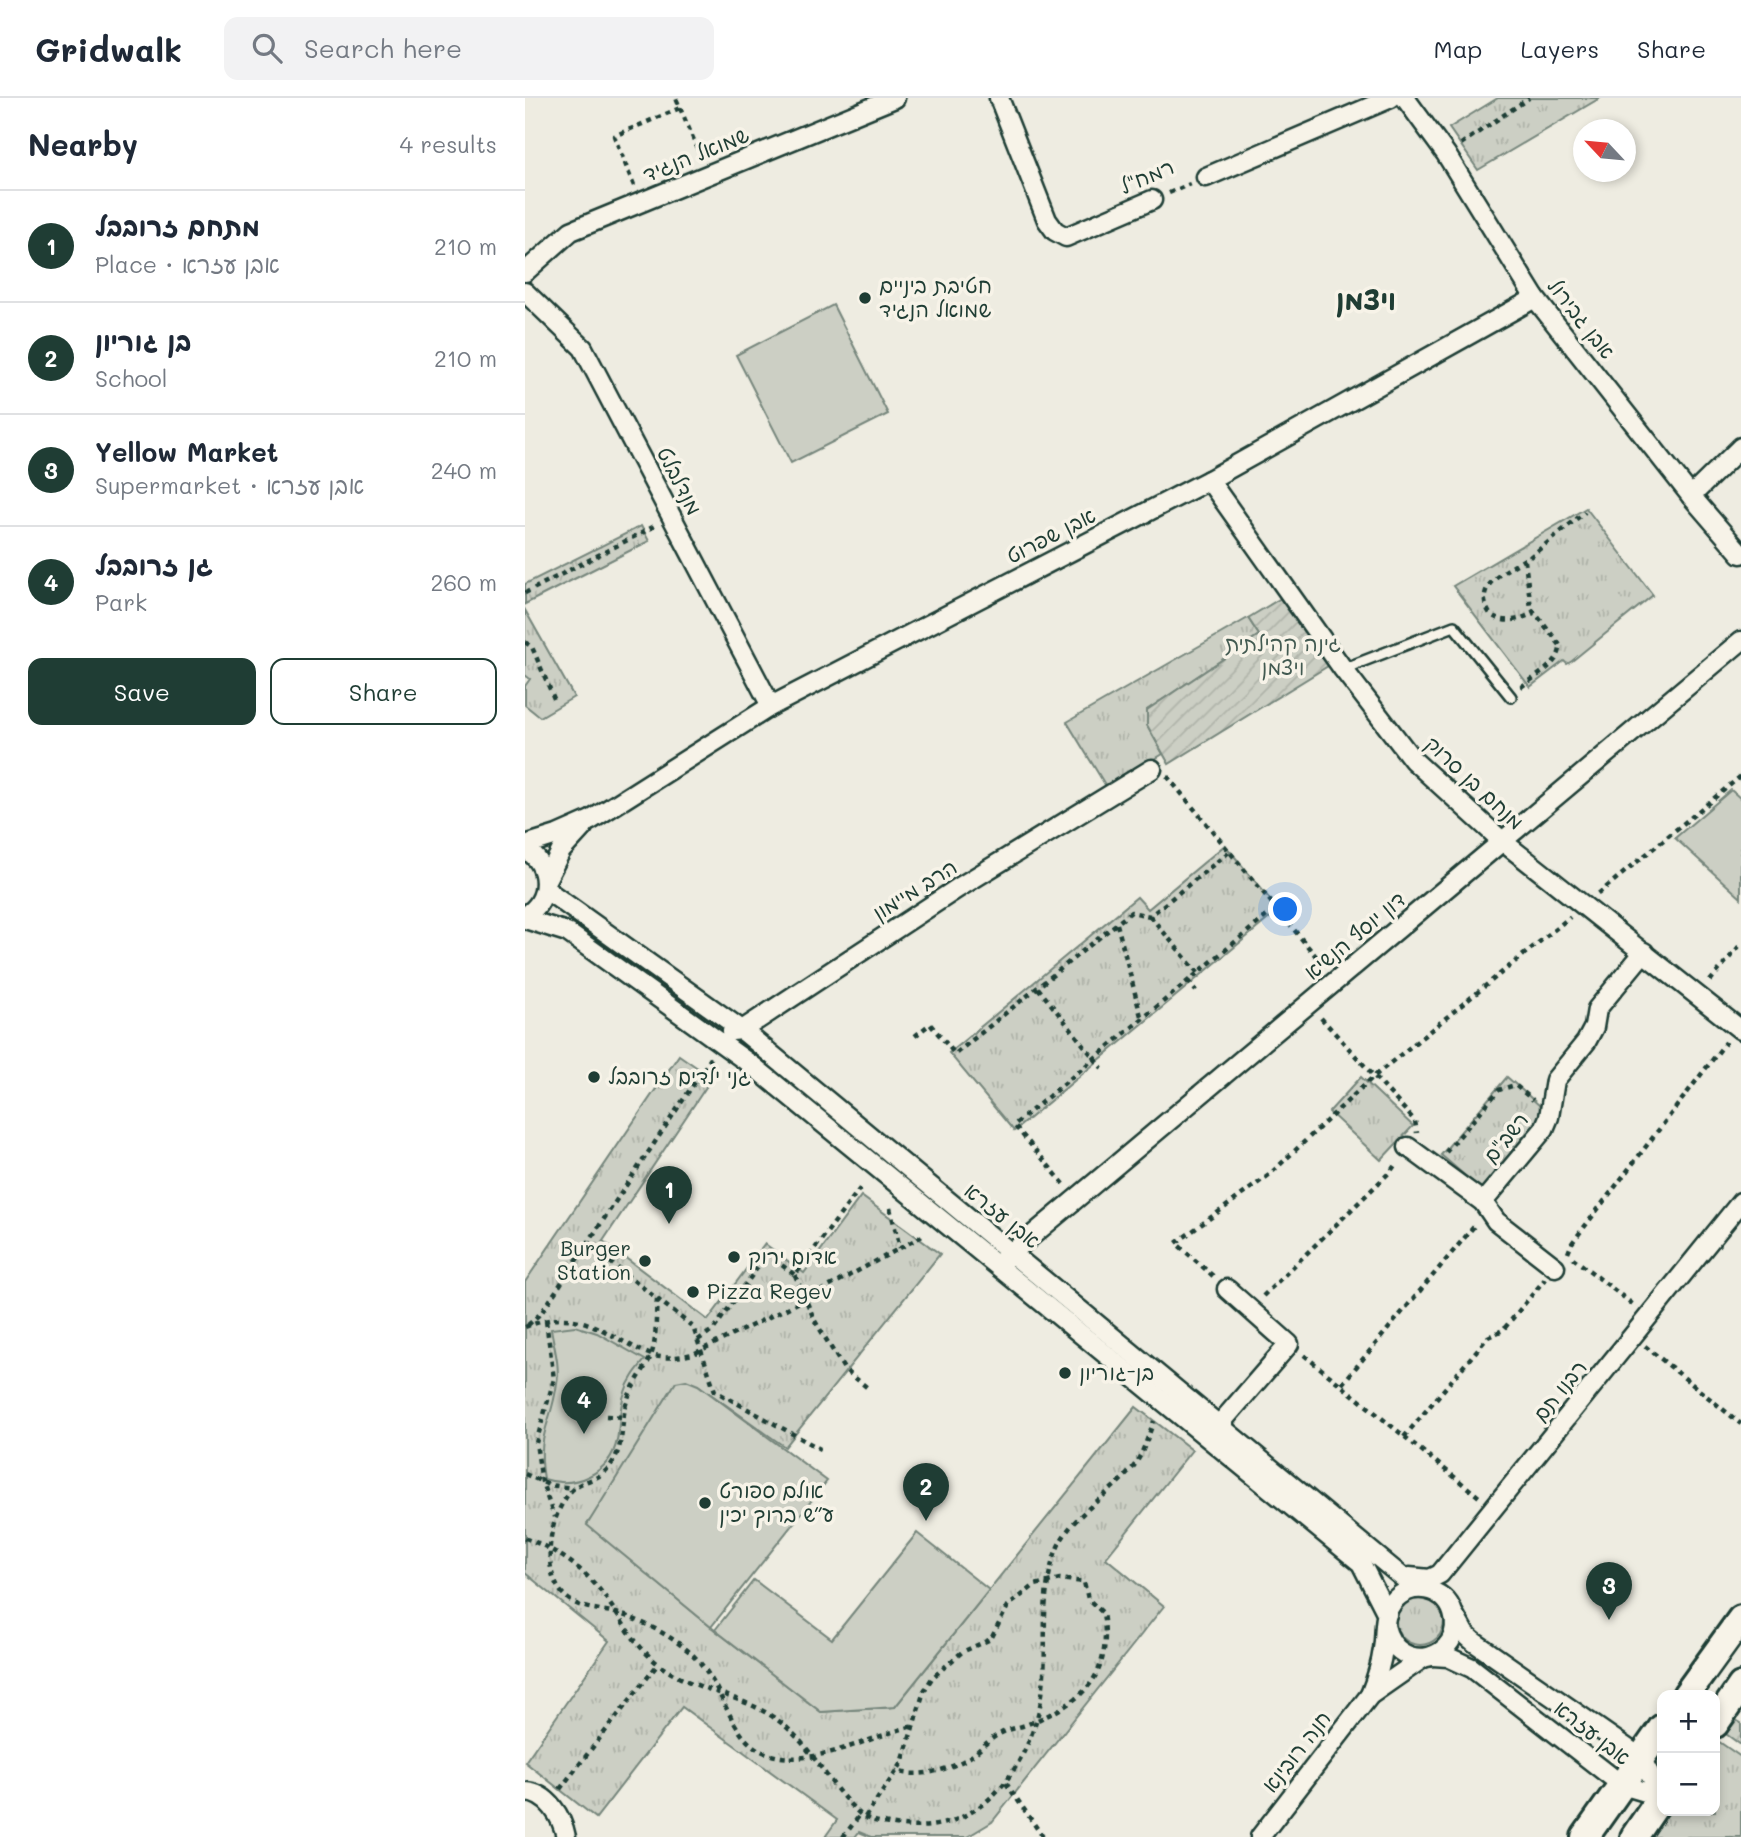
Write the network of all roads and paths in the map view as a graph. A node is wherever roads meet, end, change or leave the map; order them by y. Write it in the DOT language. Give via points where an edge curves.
graph roads {
  1 [pos="675,98"];
  2 [pos="895,98"];
  3 [pos="999,98"];
  4 [pos="1391,98"];
  5 [pos="1405,98"];
  6 [pos="1529,98"];
  7 [pos="680,108"];
  8 [pos="1446,154"];
  9 [pos="709,174"];
  10 [pos="1206,177"];
  11 [pos="1152,200"];
  12 [pos="641,202"];
  13 [pos="525,272"];
  14 [pos="525,292"];
  15 [pos="1535,298"];
  16 [pos="1741,447"];
  17 [pos="1209,480"];
  18 [pos="1691,496"];
  19 [pos="1585,512"];
  20 [pos="672,517"];
  21 [pos="1741,554"];
  22 [pos="1529,557"];
  23 [pos="525,593"];
  24 [pos="1534,613"];
  25 [pos="1741,641"];
  26 [pos="525,642"];
  27 [pos="1343,669"];
  28 [pos="1510,696"];
  29 [pos="555,701"];
  30 [pos="771,706"];
  31 [pos="1152,769"];
  32 [pos="1741,776"];
  33 [pos="591,820"];
  34 [pos="1502,841"];
  35 [pos="525,847"];
  36 [pos="1229,852"];
  37 [pos="545,884"];
  38 [pos="1583,907"];
  39 [pos="1275,909"];
  40 [pos="1150,916"];
  41 [pos="525,918"];
  42 [pos="1117,924"];
  43 [pos="1741,944"];
  44 [pos="1644,952"];
  45 [pos="1198,973"];
  46 [pos="1188,981"];
  47 [pos="1336,981"];
  48 [pos="1038,988"];
  49 [pos="1196,991"];
  50 [pos="1699,994"];
  51 [pos="1309,1004"];
  52 [pos="1142,1020"];
  53 [pos="699,1026"];
  54 [pos="1739,1028"];
  55 [pos="742,1031"];
  56 [pos="915,1036"];
  57 [pos="721,1043"];
  58 [pos="1095,1059"];
  59 [pos="1102,1068"];
  60 [pos="1372,1078"];
  61 [pos="1549,1112"];
  62 [pos="1408,1147"];
  63 [pos="1434,1166"];
  64 [pos="861,1187"];
  65 [pos="1077,1199"];
  66 [pos="1741,1202"];
  67 [pos="1486,1206"];
  68 [pos="890,1208"];
  69 [pos="926,1234"];
  70 [pos="586,1243"];
  71 [pos="900,1248"];
  72 [pos="1004,1259"];
  73 [pos="1561,1261"];
  74 [pos="795,1275"];
  75 [pos="1227,1289"];
  76 [pos="657,1299"];
  77 [pos="806,1299"];
  78 [pos="1249,1309"];
  79 [pos="1649,1317"];
  80 [pos="546,1321"];
  81 [pos="526,1326"];
  82 [pos="1633,1337"];
  83 [pos="698,1340"];
  84 [pos="1289,1344"];
  85 [pos="703,1351"];
  86 [pos="651,1355"];
  87 [pos="1342,1384"];
  88 [pos="869,1389"];
  89 [pos="606,1416"];
  90 [pos="624,1417"];
  91 [pos="1154,1421"];
  92 [pos="1741,1424"];
  93 [pos="1219,1425"];
  94 [pos="1404,1437"];
  95 [pos="820,1449"];
  96 [pos="525,1474"];
  97 [pos="542,1482"];
  98 [pos="574,1488"];
  99 [pos="1494,1509"];
  100 [pos="555,1518"];
  101 [pos="525,1538"];
  102 [pos="551,1549"];
  103 [pos="1398,1573"];
  104 [pos="1045,1582"];
  105 [pos="1423,1588"];
  106 [pos="1452,1608"];
  107 [pos="615,1613"];
  108 [pos="1741,1619"];
  109 [pos="1386,1620"];
  110 [pos="1428,1657"];
  111 [pos="658,1664"];
  112 [pos="1741,1686"];
  113 [pos="1690,1690"];
  114 [pos="720,1692"];
  115 [pos="1370,1695"];
  116 [pos="1720,1717"];
  117 [pos="1037,1720"];
  118 [pos="914,1726"];
  119 [pos="1657,1735"];
  120 [pos="814,1756"];
  121 [pos="1641,1758"];
  122 [pos="896,1771"];
  123 [pos="1006,1783"];
  124 [pos="1622,1785"];
  125 [pos="1657,1788"];
  126 [pos="525,1792"];
  127 [pos="558,1793"];
  128 [pos="1657,1796"];
  129 [pos="1657,1804"];
  130 [pos="862,1816"];
  131 [pos="566,1837"];
  132 [pos="843,1837"];
  133 [pos="1043,1837"];
  134 [pos="1260,1837"];
  135 [pos="1585,1837"];
  136 [pos="1633,1837"];
  1 -- 7 [label="path"];
  2 -- 9 [label="street, שמואל הנגיד"];
  3 -- 11 [label="street, רמח\"ל" via="1055,231 1066,237"];
  4 -- 10 [label="street, רמח\"ל"];
  5 -- 8 [label="street, אבן גבירול"];
  6 -- 8 [label="path"];
  7 -- 9 [label="path"];
  7 -- 12 [label="path" via="614,136"];
  8 -- 15 [label="street, אבן גבירול"];
  9 -- 12 [label="street, שמואל הנגיד"];
  10 -- 11 [label="path, רמח\"ל"];
  12 -- 13 [label="street, שמואל הנגיד" via="571,231"];
  14 -- 20 [label="street, מנדלבלט" via="583,348"];
  15 -- 17 [label="street, אבן שפרוט"];
  15 -- 18 [label="street, אבן גבירול"];
  16 -- 18 [label="street"];
  17 -- 27 [label="street, מנחם בן סרוק"];
  17 -- 30 [label="street, אבן שפרוט"];
  18 -- 21 [label="street, אבן גבירול"];
  19 -- 22 [label="path"];
  20 -- 23 [label="path"];
  20 -- 30 [label="street, מנדלבלט"];
  22 -- 24 [label="path" via="1523,565"];
  22 -- 24 [label="path" via="1493,578 1484,599 1490,614 1504,621"];
  24 -- 28 [label="path" via="1560,645 1559,656"];
  25 -- 34 [label="street, דון יוסף הנשיא"];
  26 -- 29 [label="path" via="532,647"];
  27 -- 28 [label="lane" via="1454,626"];
  27 -- 34 [label="street, מנחם בן סרוק" via="1413,760"];
  30 -- 33 [label="street, אבן שפרוט"];
  31 -- 36 [label="path" via="1159,765"];
  31 -- 55 [label="street, הרב מיימון" via="958,888"];
  32 -- 38 [label="path"];
  33 -- 35 [label="street, אבן שפרוט"];
  33 -- 37 [label="street, אבן שפרוט" via="561,851"];
  34 -- 38 [label="street, מנחם בן סרוק"];
  34 -- 47 [label="street, דון יוסף הנשיא"];
  35 -- 37 [label="street" via="536,856"];
  36 -- 39 [label="path"];
  36 -- 40 [label="path"];
  37 -- 41 [label="street, אבן שפרוט" via="537,907"];
  37 -- 55 [label="street, אבן עזרא"];
  38 -- 44 [label="street, מנחם בן סרוק"];
  38 -- 60 [label="path"];
  39 -- 45 [label="path"];
  39 -- 47 [label="path"];
  40 -- 42 [label="path" via="1131,912"];
  40 -- 45 [label="path"];
  41 -- 53 [label="street, אבן עזרא" via="567,932"];
  42 -- 48 [label="path"];
  42 -- 52 [label="path"];
  43 -- 50 [label="path"];
  44 -- 50 [label="street, מנחם בן סרוק"];
  44 -- 61 [label="street, רשב\"ם" via="1597,1009 1586,1042 1555,1080"];
  45 -- 46 [label="path"];
  46 -- 49 [label="path"];
  46 -- 52 [label="path"];
  47 -- 51 [label="street, דון יוסף הנשיא"];
  48 -- 56 [label="path" via="955,1054 930,1024"];
  48 -- 58 [label="path"];
  50 -- 54 [label="street, מנחם בן סרוק"];
  51 -- 60 [label="path"];
  51 -- 65 [label="street, דון יוסף הנשיא"];
  52 -- 58 [label="path"];
  53 -- 55 [label="street"];
  53 -- 57 [label="street, אבן עזרא"];
  54 -- 73 [label="path"];
  55 -- 72 [label="street, אבן עזרא"];
  57 -- 70 [label="path"];
  57 -- 72 [label="street, אבן עזרא"];
  58 -- 59 [label="path"];
  58 -- 65 [label="path" via="1014,1125"];
  60 -- 62 [label="path" via="1415,1121 1418,1130"];
  60 -- 75 [label="path" via="1269,1175 1176,1243"];
  61 -- 63 [label="path" via="1515,1085 1499,1090"];
  61 -- 67 [label="street, רשב\"ם" via="1544,1129"];
  62 -- 63 [label="street"];
  62 -- 78 [label="path" via="1391,1171"];
  63 -- 67 [label="street"];
  64 -- 74 [label="path"];
  65 -- 72 [label="street, דון יוסף הנשיא"];
  66 -- 79 [label="street, רבנו תם"];
  67 -- 73 [label="street" via="1496,1221"];
  67 -- 87 [label="path"];
  68 -- 71 [label="path"];
  69 -- 71 [label="path"];
  70 -- 76 [label="path"];
  70 -- 81 [label="path" via="542,1312"];
  71 -- 77 [label="path"];
  72 -- 93 [label="street, אבן עזרא"];
  72 -- 109 [label="street, אבן עזרא" via="1361,1563 1375,1585"];
  73 -- 79 [label="path"];
  73 -- 94 [label="path" via="1503,1330 1488,1337"];
  74 -- 77 [label="path"];
  74 -- 83 [label="path" via="767,1254 714,1329"];
  75 -- 78 [label="street"];
  76 -- 83 [label="path" via="693,1327"];
  76 -- 86 [label="path"];
  77 -- 85 [label="path"];
  77 -- 88 [label="path" via="844,1369"];
  78 -- 84 [label="street"];
  79 -- 82 [label="street, רבנו תם"];
  80 -- 81 [label="path"];
  80 -- 86 [label="path" via="591,1323"];
  80 -- 97 [label="path" via="554,1379 536,1443"];
  82 -- 92 [label="path"];
  82 -- 99 [label="street, רבנו תם"];
  83 -- 85 [label="path"];
  84 -- 87 [label="path"];
  84 -- 93 [label="street"];
  85 -- 86 [label="path" via="678,1357"];
  85 -- 95 [label="path" via="715,1391"];
  86 -- 90 [label="path" via="632,1385"];
  87 -- 94 [label="path"];
  89 -- 90 [label="path"];
  90 -- 98 [label="path" via="614,1460 596,1480"];
  91 -- 104 [label="path" via="1128,1473 1070,1528"];
  93 -- 103 [label="street, אבן עזרא"];
  94 -- 99 [label="path"];
  96 -- 97 [label="path"];
  97 -- 98 [label="path"];
  97 -- 100 [label="path"];
  98 -- 100 [label="path"];
  99 -- 103 [label="street, רבנו תם" via="1440,1574 1417,1579"];
  100 -- 102 [label="path"];
  101 -- 102 [label="path"];
  102 -- 107 [label="path" via="592,1581"];
  102 -- 107 [label="path" via="554,1576 562,1593 584,1608"];
  103 -- 105 [label="street, אבן עזרא"];
  104 -- 117 [label="path" via="1047,1667"];
  104 -- 117 [label="path" via="1070,1578 1084,1582 1088,1599 1104,1612 1105,1648 1091,1683 1076,1701"];
  104 -- 118 [label="path" via="1035,1584 1008,1606 991,1639 962,1652 932,1678"];
  105 -- 106 [label="street"];
  105 -- 109 [label="street" via="1401,1594"];
  106 -- 110 [label="street" via="1450,1642"];
  106 -- 121 [label="street, אבן עזרא" via="1474,1642"];
  107 -- 111 [label="path"];
  107 -- 114 [label="path" via="649,1626 683,1647"];
  108 -- 113 [label="main road"];
  109 -- 110 [label="street" via="1393,1646 1412,1657"];
  109 -- 115 [label="street, חנה רובינא"];
  110 -- 115 [label="street, חנה רובינא"];
  110 -- 124 [label="street, אבן עזרא" via="1448,1657 1472,1668"];
  111 -- 114 [label="path"];
  111 -- 127 [label="path"];
  112 -- 116 [label="main road"];
  114 -- 120 [label="path" via="775,1718"];
  114 -- 120 [label="path" via="747,1740 781,1757"];
  115 -- 134 [label="street, חנה רובינא"];
  117 -- 122 [label="path" via="1002,1732 947,1767 918,1774"];
  117 -- 123 [label="path"];
  118 -- 120 [label="path"];
  118 -- 122 [label="path"];
  119 -- 121 [label="main road"];
  120 -- 130 [label="path"];
  121 -- 124 [label="main road"];
  121 -- 125 [label="street, אבן עזרא"];
  122 -- 130 [label="path"];
  123 -- 130 [label="path" via="970,1814 940,1828 907,1828"];
  123 -- 133 [label="path"];
  124 -- 128 [label="street, אבן עזרא"];
  124 -- 135 [label="main road"];
  126 -- 131 [label="street" via="549,1803 558,1813"];
  129 -- 136 [label="main road"];
  130 -- 132 [label="path"];
}
